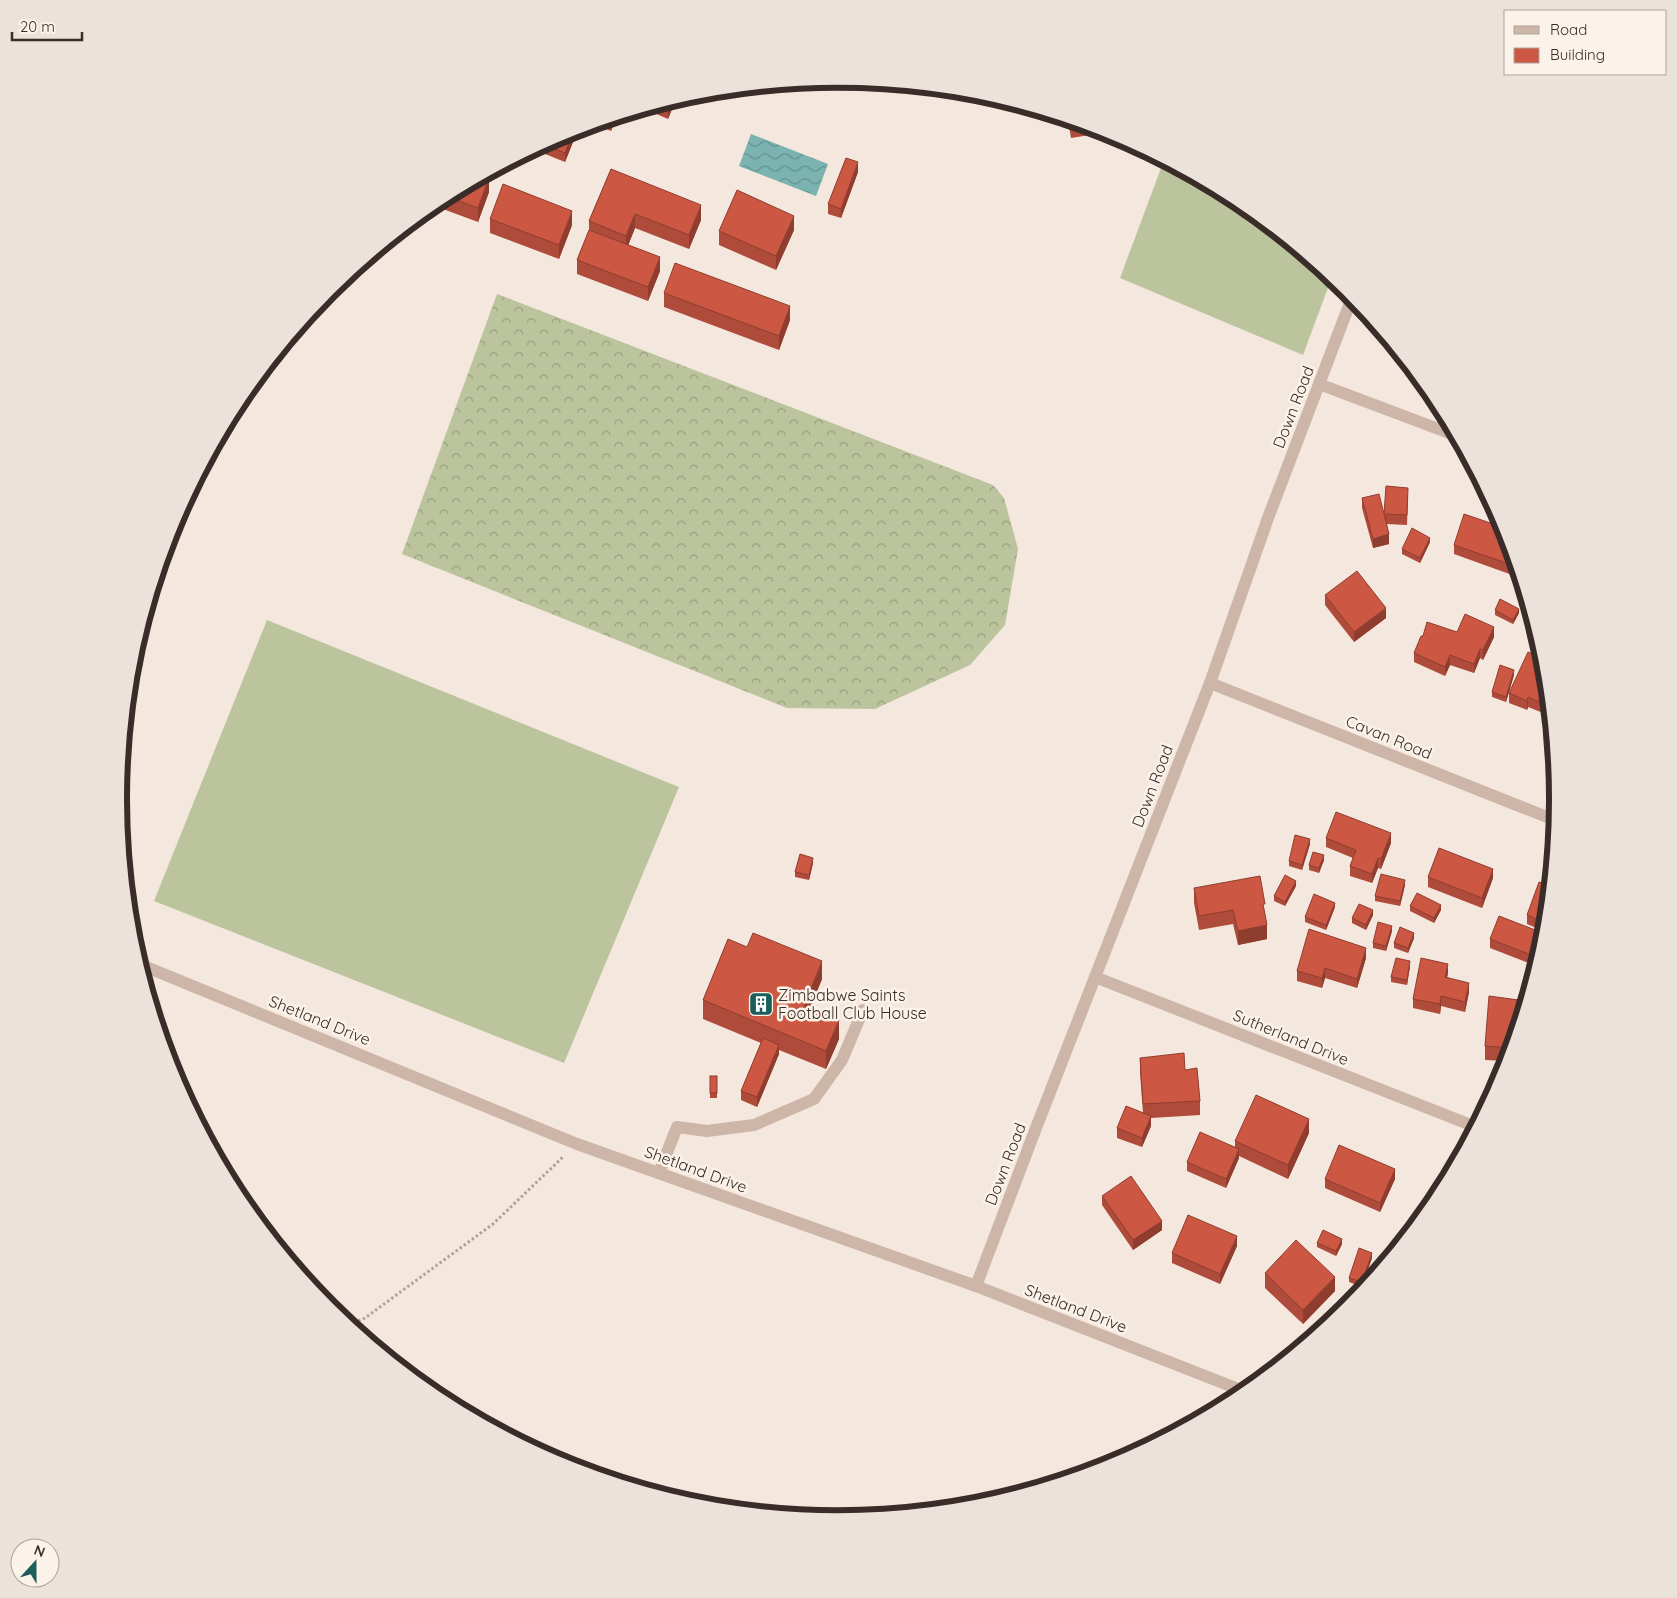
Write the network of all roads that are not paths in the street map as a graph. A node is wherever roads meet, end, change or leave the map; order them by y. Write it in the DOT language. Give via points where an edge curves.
graph roads {
  1 [pos="1349,304"];
  2 [pos="1318,384"];
  3 [pos="1448,433"];
  4 [pos="1210,683"];
  5 [pos="1549,818"];
  6 [pos="147,967"];
  7 [pos="1095,977"];
  8 [pos="863,1010"];
  9 [pos="1471,1126"];
  10 [pos="659,1173"];
  11 [pos="976,1286"];
  12 [pos="1237,1389"];
  1 -- 2 [label="street, Down Road"];
  2 -- 3 [label="street"];
  2 -- 4 [label="street, Down Road"];
  4 -- 5 [label="street, Cavan Road"];
  4 -- 7 [label="street, Down Road"];
  6 -- 10 [label="street, Shetland Drive" via="577,1144"];
  7 -- 9 [label="street, Sutherland Drive"];
  7 -- 11 [label="street, Down Road"];
  8 -- 10 [label="street" via="842,1060 814,1100 754,1125 707,1131 677,1127"];
  10 -- 11 [label="street, Shetland Drive"];
  11 -- 12 [label="street, Shetland Drive"];
}
